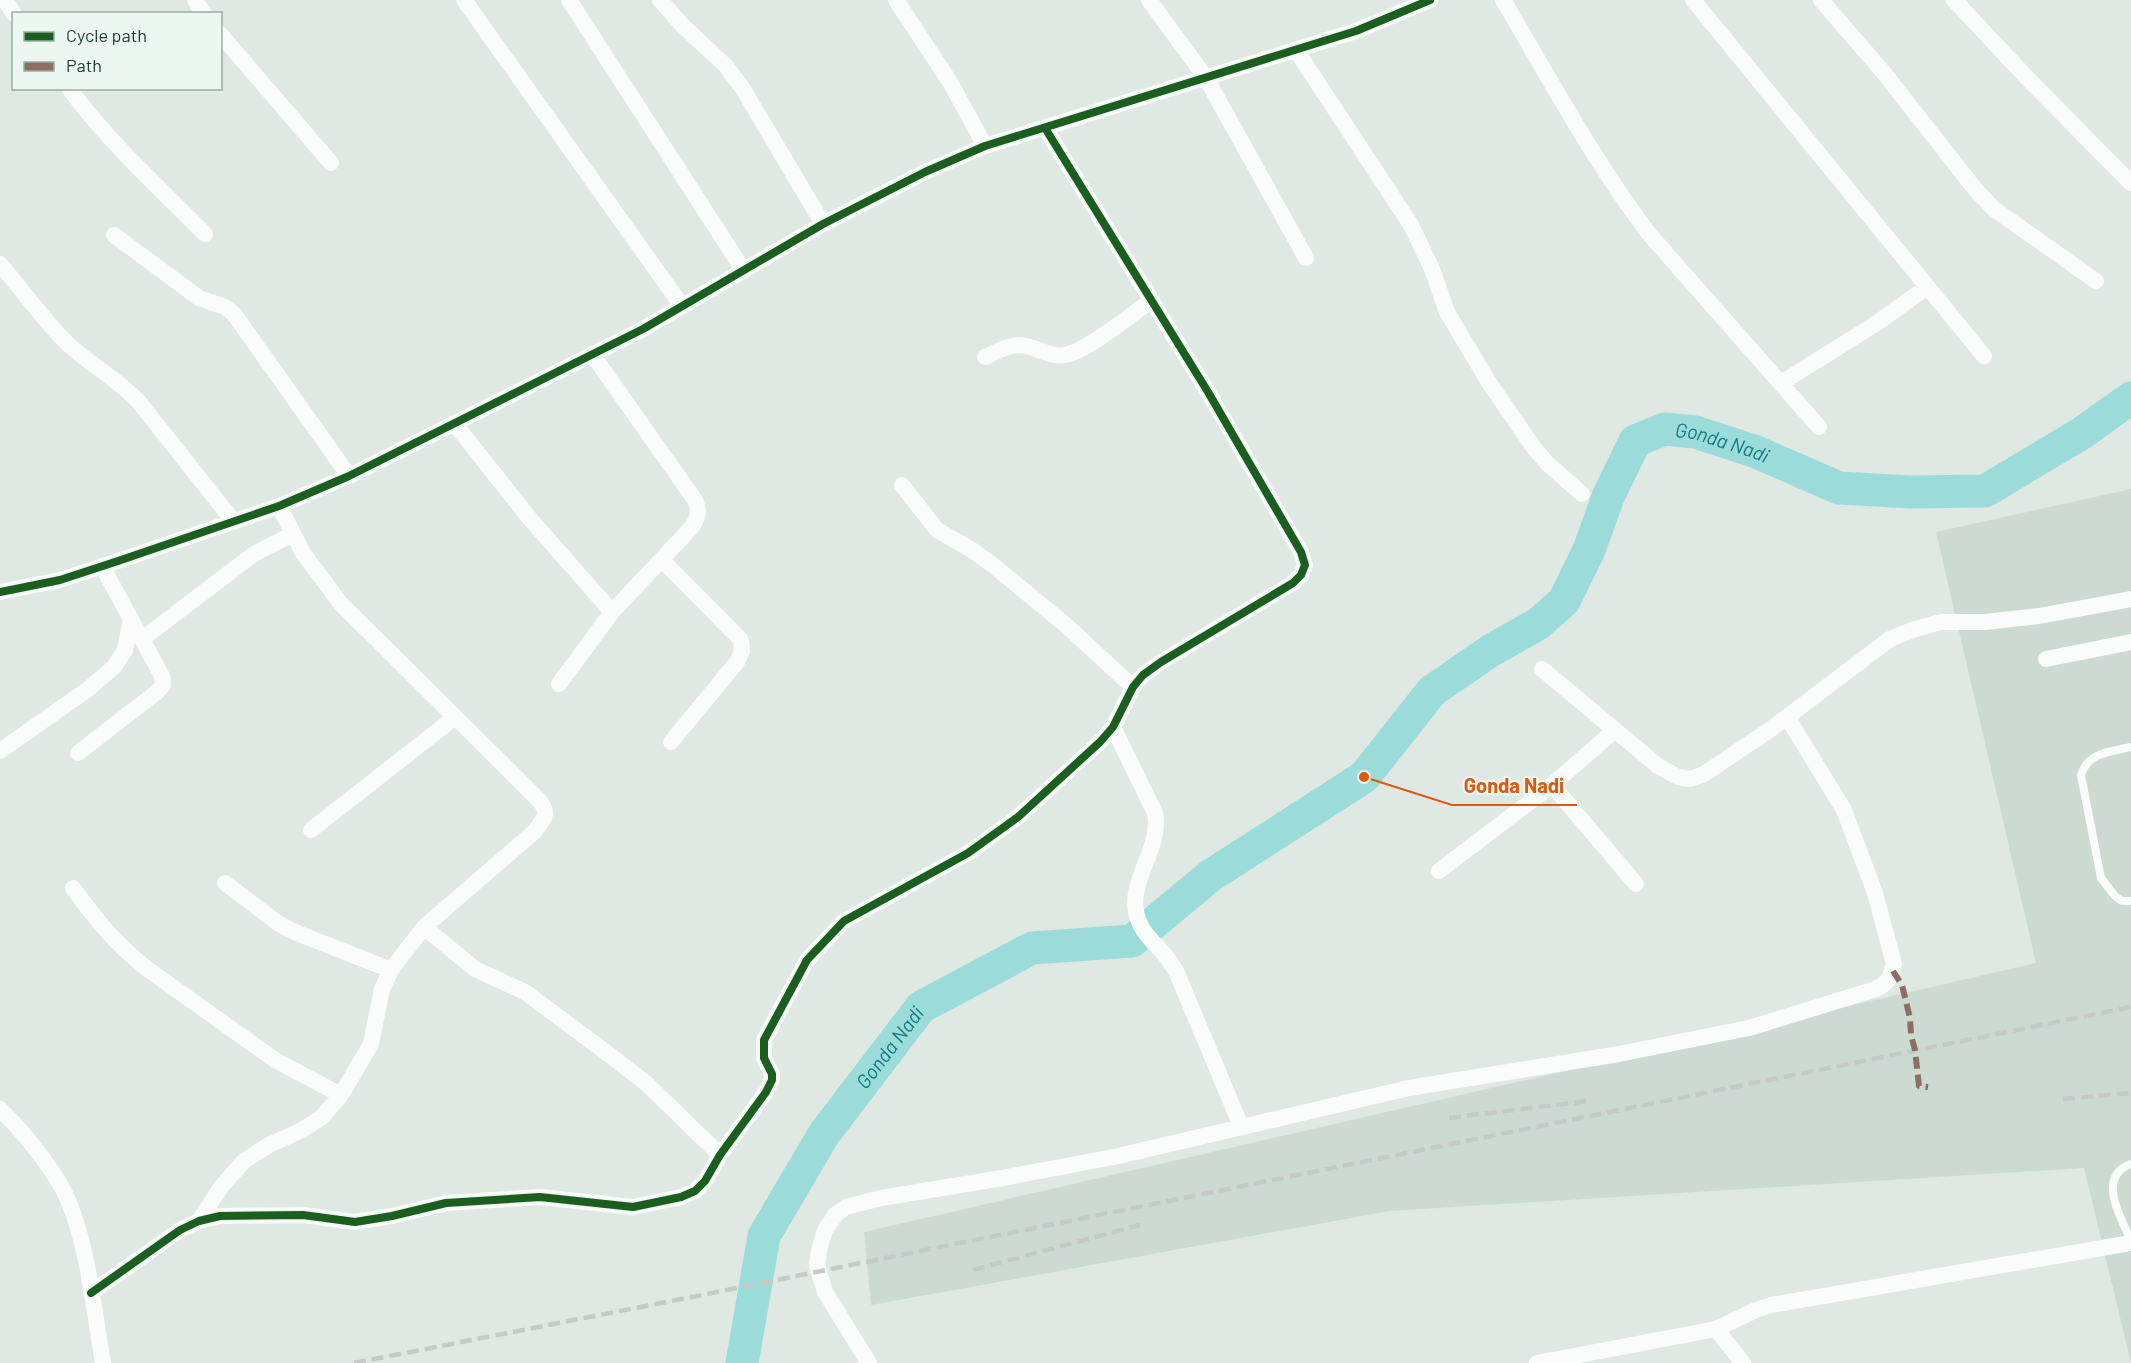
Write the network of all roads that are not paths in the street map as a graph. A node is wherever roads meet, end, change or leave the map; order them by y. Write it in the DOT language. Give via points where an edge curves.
graph roads {
  1 [pos="464,0"];
  2 [pos="568,0"];
  3 [pos="660,0"];
  4 [pos="896,0"];
  5 [pos="1149,0"];
  6 [pos="1430,0"];
  7 [pos="1503,0"];
  8 [pos="1692,0"];
  9 [pos="1821,0"];
  10 [pos="1954,0"];
  11 [pos="222,36"];
  12 [pos="1296,50"];
  13 [pos="1206,78"];
  14 [pos="70,90"];
  15 [pos="1045,128"];
  16 [pos="986,146"];
  17 [pos="331,163"];
  18 [pos="2131,183"];
  19 [pos="823,224"];
  20 [pos="206,234"];
  21 [pos="114,235"];
  22 [pos="1306,258"];
  23 [pos="0,264"];
  24 [pos="744,270"];
  25 [pos="2096,281"];
  26 [pos="1927,287"];
  27 [pos="1152,300"];
  28 [pos="682,306"];
  29 [pos="592,354"];
  30 [pos="1984,356"];
  31 [pos="985,357"];
  32 [pos="1781,383"];
  33 [pos="454,423"];
  34 [pos="1818,427"];
  35 [pos="349,476"];
  36 [pos="902,485"];
  37 [pos="1582,494"];
  38 [pos="279,506"];
  39 [pos="234,522"];
  40 [pos="293,534"];
  41 [pos="662,560"];
  42 [pos="102,566"];
  43 [pos="0,592"];
  44 [pos="2131,600"];
  45 [pos="612,612"];
  46 [pos="131,620"];
  47 [pos="142,639"];
  48 [pos="2131,642"];
  49 [pos="2046,659"];
  50 [pos="1542,669"];
  51 [pos="559,684"];
  52 [pos="1133,687"];
  53 [pos="1787,717"];
  54 [pos="454,718"];
  55 [pos="1113,727"];
  56 [pos="1615,730"];
  57 [pos="671,742"];
  58 [pos="2131,747"];
  59 [pos="0,751"];
  60 [pos="78,753"];
  61 [pos="1552,785"];
  62 [pos="311,830"];
  63 [pos="1439,871"];
  64 [pos="225,882"];
  65 [pos="1636,884"];
  66 [pos="73,888"];
  67 [pos="2131,901"];
  68 [pos="424,927"];
  69 [pos="391,970"];
  70 [pos="341,1095"];
  71 [pos="0,1109"];
  72 [pos="1241,1126"];
  73 [pos="720,1155"];
  74 [pos="2131,1164"];
  75 [pos="199,1221"];
  76 [pos="2131,1242"];
  77 [pos="91,1293"];
  78 [pos="1716,1329"];
  79 [pos="103,1363"];
  80 [pos="869,1363"];
  81 [pos="1537,1363"];
  82 [pos="1743,1363"];
  1 -- 28 [label="street"];
  2 -- 24 [label="street"];
  3 -- 19 [label="street" via="726,66"];
  4 -- 16 [label="street"];
  5 -- 13 [label="street"];
  6 -- 12 [label="street" via="1356,31"];
  7 -- 32 [label="street" via="1601,166 1634,214"];
  8 -- 26 [label="street"];
  9 -- 25 [label="street" via="1994,209"];
  10 -- 18 [label="street"];
  11 -- 17 [label="street"];
  12 -- 13 [label="street"];
  12 -- 37 [label="street" via="1411,225 1447,312 1488,381 1534,448"];
  13 -- 15 [label="street"];
  13 -- 22 [label="street"];
  14 -- 20 [label="street" via="110,138"];
  15 -- 16 [label="street"];
  15 -- 27 [label="street"];
  16 -- 19 [label="street"];
  19 -- 24 [label="street"];
  21 -- 35 [label="street" via="199,298 234,314"];
  23 -- 39 [label="street" via="77,352 139,402"];
  24 -- 28 [label="street"];
  26 -- 30 [label="street"];
  26 -- 32 [label="street"];
  27 -- 31 [label="street" via="1080,350 1066,355 1054,356 1022,345"];
  27 -- 52 [label="street" via="1301,552 1305,565 1293,583 1161,662"];
  28 -- 29 [label="street"];
  29 -- 33 [label="street"];
  29 -- 41 [label="street" via="699,508 692,527"];
  32 -- 34 [label="street"];
  33 -- 35 [label="street"];
  33 -- 45 [label="street" via="531,520"];
  35 -- 38 [label="street"];
  36 -- 52 [label="street" via="937,530 994,566"];
  38 -- 39 [label="street"];
  38 -- 40 [label="street"];
  39 -- 42 [label="street"];
  40 -- 47 [label="street" via="254,554"];
  40 -- 54 [label="street" via="341,604"];
  41 -- 45 [label="street"];
  41 -- 57 [label="street" via="741,640 742,651"];
  42 -- 43 [label="street" via="60,580"];
  42 -- 46 [label="street"];
  44 -- 53 [label="street" via="2039,616 1941,622 1915,629 1890,639"];
  45 -- 51 [label="street"];
  46 -- 47 [label="street"];
  46 -- 59 [label="street" via="125,650 114,667"];
  47 -- 60 [label="street" via="163,685"];
  48 -- 49 [label="street"];
  50 -- 56 [label="street"];
  52 -- 55 [label="street"];
  53 -- 56 [label="street" via="1704,774 1690,779 1658,766"];
  53 -- 72 [label="street" via="1844,810 1875,893 1894,964 1883,985 1749,1028 1619,1054 1409,1088"];
  54 -- 62 [label="street"];
  54 -- 68 [label="street" via="544,806 546,814 534,831"];
  55 -- 72 [label="street" via="1157,824 1135,895 1141,926 1176,970"];
  55 -- 73 [label="street" via="1018,817 968,853 844,921 829,935 807,960 764,1040 764,1058 772,1080"];
  56 -- 61 [label="street"];
  58 -- 67 [label="lane" via="2088,760 2082,775 2101,878 2115,896"];
  61 -- 63 [label="street"];
  61 -- 65 [label="street"];
  64 -- 69 [label="street" via="279,924"];
  66 -- 70 [label="street" via="101,927 146,968 276,1060"];
  68 -- 69 [label="street"];
  68 -- 73 [label="street" via="475,969 525,992 611,1056 647,1084"];
  69 -- 70 [label="street" via="382,989 371,1044"];
  70 -- 75 [label="street" via="321,1118 244,1161"];
  71 -- 77 [label="street" via="55,1176 69,1203 80,1233"];
  72 -- 80 [label="street" via="1114,1157 846,1207 825,1230 817,1265 825,1292"];
  73 -- 75 [label="street" via="695,1191 633,1207 540,1197 446,1203 355,1222 303,1215 220,1216"];
  74 -- 76 [label="lane" via="2116,1174 2113,1188 2115,1204"];
  75 -- 77 [label="street" via="180,1230"];
  76 -- 78 [label="street" via="1771,1305"];
  77 -- 79 [label="street"];
  78 -- 81 [label="street"];
  78 -- 82 [label="street"];
}
